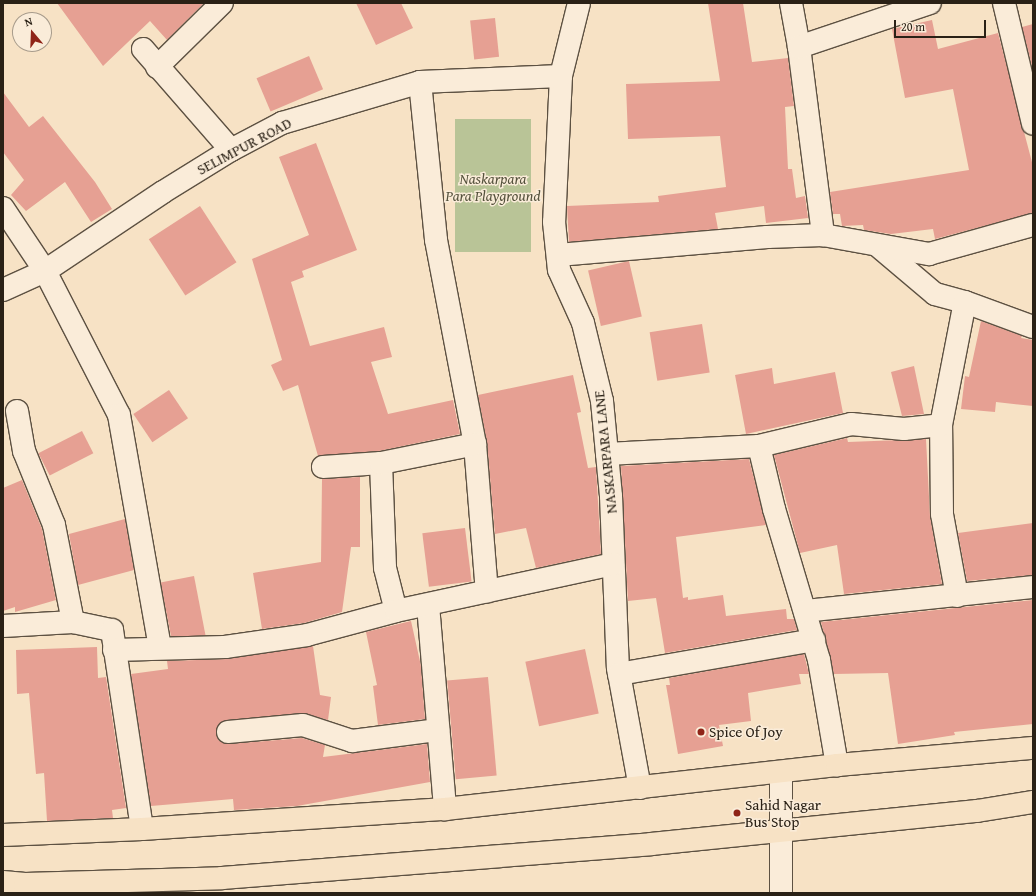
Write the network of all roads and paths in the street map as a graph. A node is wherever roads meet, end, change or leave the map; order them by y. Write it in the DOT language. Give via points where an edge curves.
graph roads {
  1 [pos="222,3"];
  2 [pos="579,3"];
  3 [pos="790,3"];
  4 [pos="930,3"];
  5 [pos="1004,3"];
  6 [pos="800,47"];
  7 [pos="143,49"];
  8 [pos="157,67"];
  9 [pos="561,76"];
  10 [pos="420,82"];
  11 [pos="1033,124"];
  12 [pos="231,150"];
  13 [pos="3,208"];
  14 [pos="1033,225"];
  15 [pos="823,235"];
  16 [pos="876,245"];
  17 [pos="558,255"];
  18 [pos="44,271"];
  19 [pos="3,290"];
  20 [pos="964,302"];
  21 [pos="1033,327"];
  22 [pos="18,411"];
  23 [pos="941,425"];
  24 [pos="475,444"];
  25 [pos="759,446"];
  26 [pos="607,454"];
  27 [pos="381,463"];
  28 [pos="323,467"];
  29 [pos="613,564"];
  30 [pos="1033,587"];
  31 [pos="487,592"];
  32 [pos="957,596"];
  33 [pos="428,605"];
  34 [pos="396,611"];
  35 [pos="805,611"];
  36 [pos="73,622"];
  37 [pos="3,626"];
  38 [pos="814,640"];
  39 [pos="160,647"];
  40 [pos="114,650"];
  41 [pos="619,674"];
  42 [pos="438,730"];
  43 [pos="228,732"];
  44 [pos="1033,748"];
  45 [pos="837,765"];
  46 [pos="781,773"];
  47 [pos="640,788"];
  48 [pos="1033,802"];
  49 [pos="445,810"];
  50 [pos="142,829"];
  51 [pos="781,832"];
  52 [pos="3,835"];
  53 [pos="3,882"];
  54 [pos="781,893"];
  1 -- 8 [label="street"];
  2 -- 9 [label="street, NASKARPARA LANE"];
  3 -- 6 [label="street"];
  4 -- 6 [label="street"];
  5 -- 11 [label="street"];
  6 -- 15 [label="street"];
  7 -- 8 [label="street"];
  8 -- 12 [label="street"];
  9 -- 10 [label="street, SELIMPUR ROAD"];
  9 -- 17 [label="street, NASKARPARA LANE" via="554,222"];
  10 -- 12 [label="street, SELIMPUR ROAD" via="282,123"];
  10 -- 24 [label="street" via="436,240"];
  12 -- 18 [label="street, SELIMPUR ROAD"];
  13 -- 18 [label="street"];
  14 -- 16 [label="street" via="929,254"];
  15 -- 16 [label="street"];
  15 -- 17 [label="street" via="767,237"];
  16 -- 20 [label="street" via="935,294"];
  17 -- 26 [label="street, NASKARPARA LANE" via="559,270 584,323 602,401"];
  18 -- 19 [label="street, SELIMPUR ROAD"];
  18 -- 39 [label="street" via="119,415"];
  20 -- 21 [label="street"];
  20 -- 23 [label="street"];
  22 -- 36 [label="street" via="24,452 54,525"];
  23 -- 25 [label="street" via="904,429 852,424"];
  23 -- 32 [label="street" via="942,514"];
  24 -- 27 [label="street"];
  24 -- 31 [label="street"];
  25 -- 26 [label="street"];
  25 -- 35 [label="street" via="774,509"];
  26 -- 29 [label="street, NASKARPARA LANE"];
  27 -- 28 [label="street"];
  27 -- 34 [label="street" via="385,568"];
  29 -- 31 [label="street"];
  29 -- 41 [label="street, NASKARPARA LANE"];
  30 -- 32 [label="street"];
  31 -- 33 [label="street"];
  32 -- 35 [label="street"];
  33 -- 34 [label="street"];
  33 -- 42 [label="street"];
  34 -- 39 [label="street" via="308,635 225,647"];
  35 -- 38 [label="street"];
  36 -- 37 [label="street"];
  36 -- 40 [label="street" via="112,630"];
  38 -- 41 [label="street"];
  38 -- 45 [label="street"];
  39 -- 40 [label="street"];
  40 -- 50 [label="street"];
  41 -- 47 [label="street, NASKARPARA LANE"];
  42 -- 43 [label="street" via="352,741 303,725"];
  42 -- 49 [label="street"];
  44 -- 45 [label="main road"];
  45 -- 46 [label="main road"];
  46 -- 47 [label="main road"];
  46 -- 51 [label="street"];
  47 -- 49 [label="main road"];
  48 -- 51 [label="main road" via="978,811"];
  49 -- 50 [label="main road"];
  50 -- 52 [label="main road"];
  51 -- 53 [label="main road" via="222,878 25,884"];
  51 -- 54 [label="street"];
}
